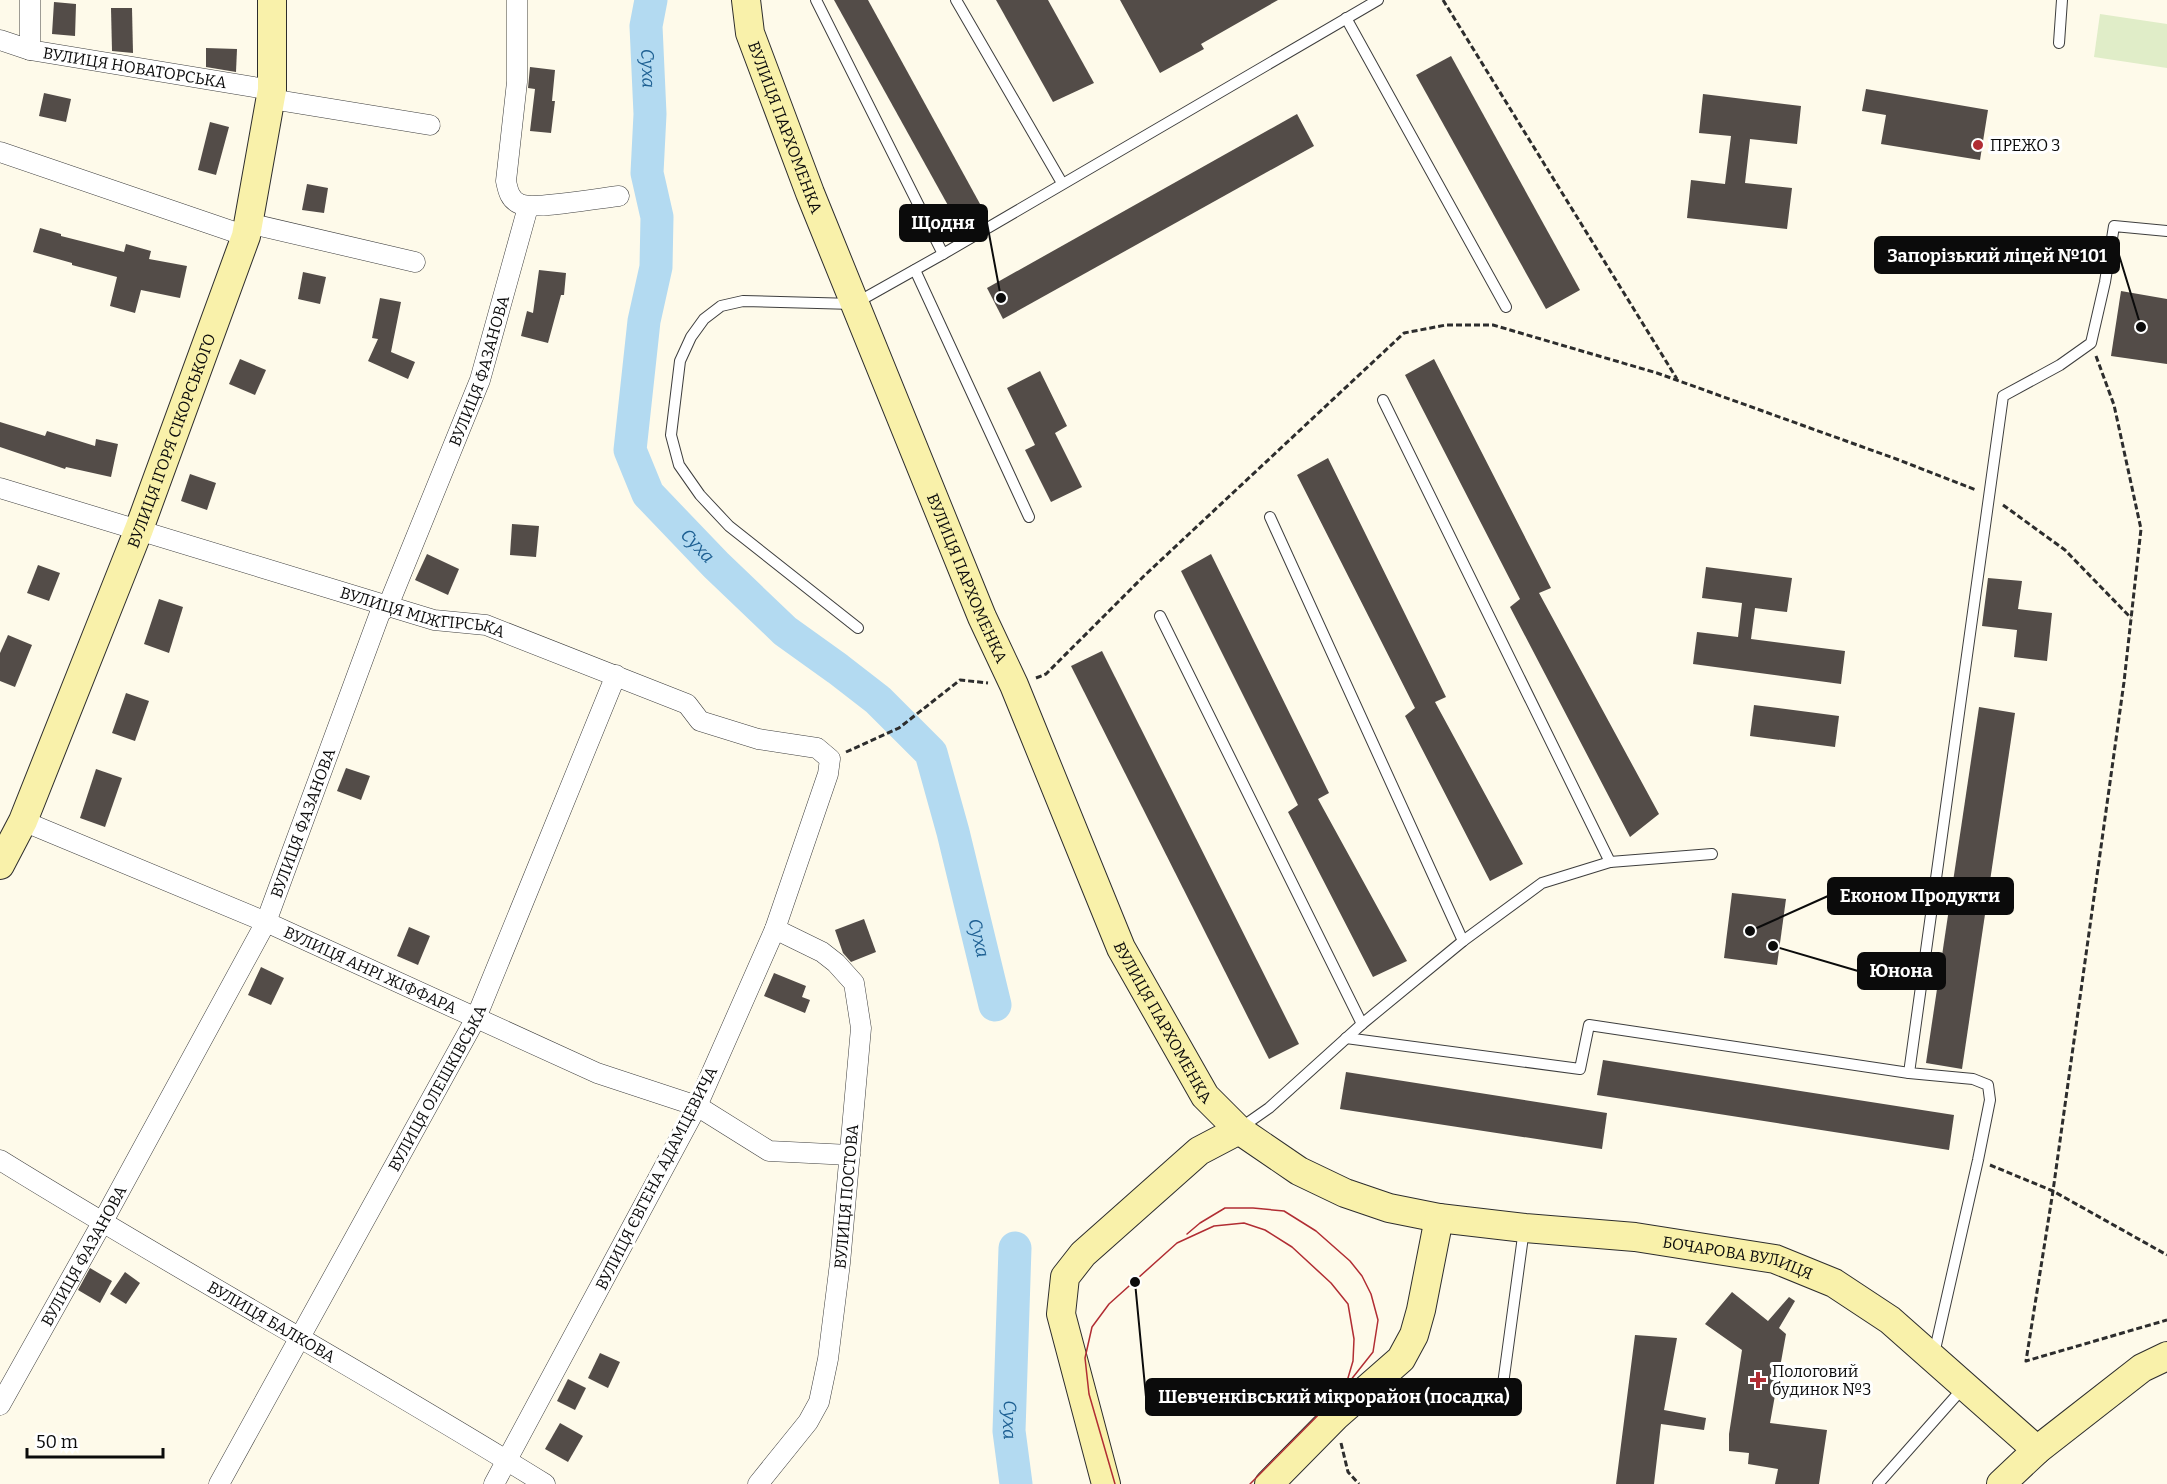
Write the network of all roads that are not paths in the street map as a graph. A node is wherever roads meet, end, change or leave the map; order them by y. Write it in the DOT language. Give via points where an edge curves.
graph roads {
  1 [pos="30,0"];
  2 [pos="272,0"];
  3 [pos="517,0"];
  4 [pos="746,0"];
  5 [pos="816,0"];
  6 [pos="956,0"];
  7 [pos="1378,0"];
  8 [pos="2062,0"];
  9 [pos="1346,18"];
  10 [pos="0,40"];
  11 [pos="2059,43"];
  12 [pos="30,50"];
  13 [pos="271,94"];
  14 [pos="430,125"];
  15 [pos="0,152"];
  16 [pos="1062,183"];
  17 [pos="619,196"];
  18 [pos="528,207"];
  19 [pos="247,229"];
  20 [pos="2167,231"];
  21 [pos="943,254"];
  22 [pos="415,262"];
  23 [pos="915,270"];
  24 [pos="854,303"];
  25 [pos="1506,308"];
  26 [pos="1383,400"];
  27 [pos="0,488"];
  28 [pos="1029,517"];
  29 [pos="1270,517"];
  30 [pos="139,529"];
  31 [pos="388,606"];
  32 [pos="1160,616"];
  33 [pos="858,628"];
  34 [pos="616,675"];
  35 [pos="830,759"];
  36 [pos="23,821"];
  37 [pos="1712,854"];
  38 [pos="1610,862"];
  39 [pos="0,865"];
  40 [pos="266,922"];
  41 [pos="776,929"];
  42 [pos="1463,941"];
  43 [pos="476,1018"];
  44 [pos="1362,1024"];
  45 [pos="1346,1038"];
  46 [pos="1909,1072"];
  47 [pos="697,1106"];
  48 [pos="1239,1130"];
  49 [pos="850,1155"];
  50 [pos="0,1160"];
  51 [pos="1439,1218"];
  52 [pos="102,1223"];
  53 [pos="1525,1228"];
  54 [pos="299,1336"];
  55 [pos="2167,1356"];
  56 [pos="1934,1358"];
  57 [pos="1965,1386"];
  58 [pos="1501,1399"];
  59 [pos="0,1405"];
  60 [pos="2037,1450"];
  61 [pos="507,1461"];
  62 [pos="219,1484"];
  63 [pos="494,1484"];
  64 [pos="545,1484"];
  65 [pos="758,1484"];
  66 [pos="1106,1484"];
  67 [pos="1269,1484"];
  68 [pos="1878,1484"];
  69 [pos="2001,1484"];
  1 -- 12 [label="street"];
  2 -- 13 [label="street, ВУЛИЦЯ ІГОРЯ СІКОРСЬКОГО"];
  3 -- 18 [label="street" via="517,82 506,181 512,200"];
  4 -- 24 [label="street, ВУЛИЦЯ ПАРХОМЕНКА" via="750,33"];
  5 -- 21 [label="lane"];
  6 -- 16 [label="lane"];
  7 -- 9 [label="lane"];
  8 -- 11 [label="lane"];
  9 -- 16 [label="lane"];
  9 -- 25 [label="lane"];
  10 -- 12 [label="street, ВУЛИЦЯ НОВАТОРСЬКА"];
  12 -- 13 [label="street, ВУЛИЦЯ НОВАТОРСЬКА"];
  13 -- 14 [label="street, ВУЛИЦЯ НОВАТОРСЬКА"];
  13 -- 19 [label="street, ВУЛИЦЯ ІГОРЯ СІКОРСЬКОГО"];
  15 -- 19 [label="street"];
  16 -- 21 [label="lane"];
  17 -- 18 [label="street"];
  18 -- 31 [label="street, ВУЛИЦЯ ФАЗАНОВА" via="480,380"];
  19 -- 22 [label="street"];
  19 -- 30 [label="street, ВУЛИЦЯ ІГОРЯ СІКОРСЬКОГО"];
  20 -- 46 [label="lane" via="2114,226 2091,343 2003,396"];
  21 -- 23 [label="lane"];
  23 -- 24 [label="lane"];
  23 -- 28 [label="lane"];
  24 -- 33 [label="lane" via="743,301 721,306 704,319 680,361 671,435 679,465 729,526"];
  24 -- 48 [label="street, ВУЛИЦЯ ПАРХОМЕНКА" via="1121,948 1205,1096"];
  26 -- 38 [label="lane"];
  27 -- 30 [label="street, ВУЛИЦЯ МІЖГІРСЬКА"];
  29 -- 42 [label="lane"];
  30 -- 31 [label="street, ВУЛИЦЯ МІЖГІРСЬКА"];
  30 -- 36 [label="street, ВУЛИЦЯ ІГОРЯ СІКОРСЬКОГО"];
  31 -- 34 [label="street, ВУЛИЦЯ МІЖГІРСЬКА" via="434,621 486,625"];
  31 -- 40 [label="street, ВУЛИЦЯ ФАЗАНОВА" via="381,614"];
  32 -- 44 [label="lane"];
  34 -- 35 [label="street, ВУЛИЦЯ МІЖГІРСЬКА" via="687,704 700,721 758,739 817,748"];
  34 -- 43 [label="street, ВУЛИЦЯ ОЛЕШКІВСЬКА"];
  35 -- 41 [label="street, ВУЛИЦЯ ЄВГЕНА АДАМЦЕВИЧА"];
  36 -- 39 [label="street, ВУЛИЦЯ ІГОРЯ СІКОРСЬКОГО"];
  36 -- 40 [label="street, ВУЛИЦЯ АНРІ ЖІФФАРА"];
  37 -- 38 [label="lane"];
  38 -- 42 [label="lane" via="1542,883"];
  40 -- 43 [label="street, ВУЛИЦЯ АНРІ ЖІФФАРА"];
  40 -- 52 [label="street, ВУЛИЦЯ ФАЗАНОВА"];
  41 -- 47 [label="street, ВУЛИЦЯ ЄВГЕНА АДАМЦЕВИЧА"];
  41 -- 49 [label="street, ВУЛИЦЯ ПОСТОВА" via="822,952 854,984 861,1028"];
  42 -- 44 [label="lane"];
  43 -- 47 [label="street, ВУЛИЦЯ АНРІ ЖІФФАРА" via="597,1073"];
  43 -- 54 [label="street, ВУЛИЦЯ ОЛЕШКІВСЬКА"];
  44 -- 45 [label="lane"];
  45 -- 46 [label="lane" via="1580,1069 1589,1025"];
  45 -- 48 [label="lane"];
  46 -- 56 [label="lane" via="1973,1079 1988,1085 1990,1100"];
  47 -- 49 [label="street, ВУЛИЦЯ АНРІ ЖІФФАРА" via="769,1151"];
  47 -- 61 [label="street, ВУЛИЦЯ ЄВГЕНА АДАМЦЕВИЧА"];
  48 -- 51 [label="street, БОЧАРОВА ВУЛИЦЯ" via="1299,1171 1345,1193 1389,1208"];
  48 -- 66 [label="street" via="1199,1151 1083,1254 1065,1277 1061,1314"];
  49 -- 65 [label="street, ВУЛИЦЯ ПОСТОВА" via="828,1359 819,1402 808,1422"];
  50 -- 52 [label="street, ВУЛИЦЯ БАЛКОВА"];
  51 -- 53 [label="street, БОЧАРОВА ВУЛИЦЯ"];
  51 -- 67 [label="street" via="1421,1310 1401,1359 1336,1416"];
  52 -- 54 [label="street, ВУЛИЦЯ БАЛКОВА"];
  52 -- 59 [label="street, ВУЛИЦЯ ФАЗАНОВА"];
  53 -- 56 [label="street, БОЧАРОВА ВУЛИЦЯ" via="1635,1237 1775,1259 1834,1283 1890,1320"];
  53 -- 58 [label="lane"];
  54 -- 61 [label="street, ВУЛИЦЯ БАЛКОВА"];
  54 -- 62 [label="street, ВУЛИЦЯ ОЛЕШКІВСЬКА"];
  55 -- 60 [label="street" via="2142,1368"];
  56 -- 57 [label="street, БОЧАРОВА ВУЛИЦЯ"];
  57 -- 60 [label="street, БОЧАРОВА ВУЛИЦЯ"];
  57 -- 68 [label="lane"];
  60 -- 69 [label="street"];
  61 -- 63 [label="street, ВУЛИЦЯ ЄВГЕНА АДАМЦЕВИЧА"];
  61 -- 64 [label="street, ВУЛИЦЯ БАЛКОВА"];
}
